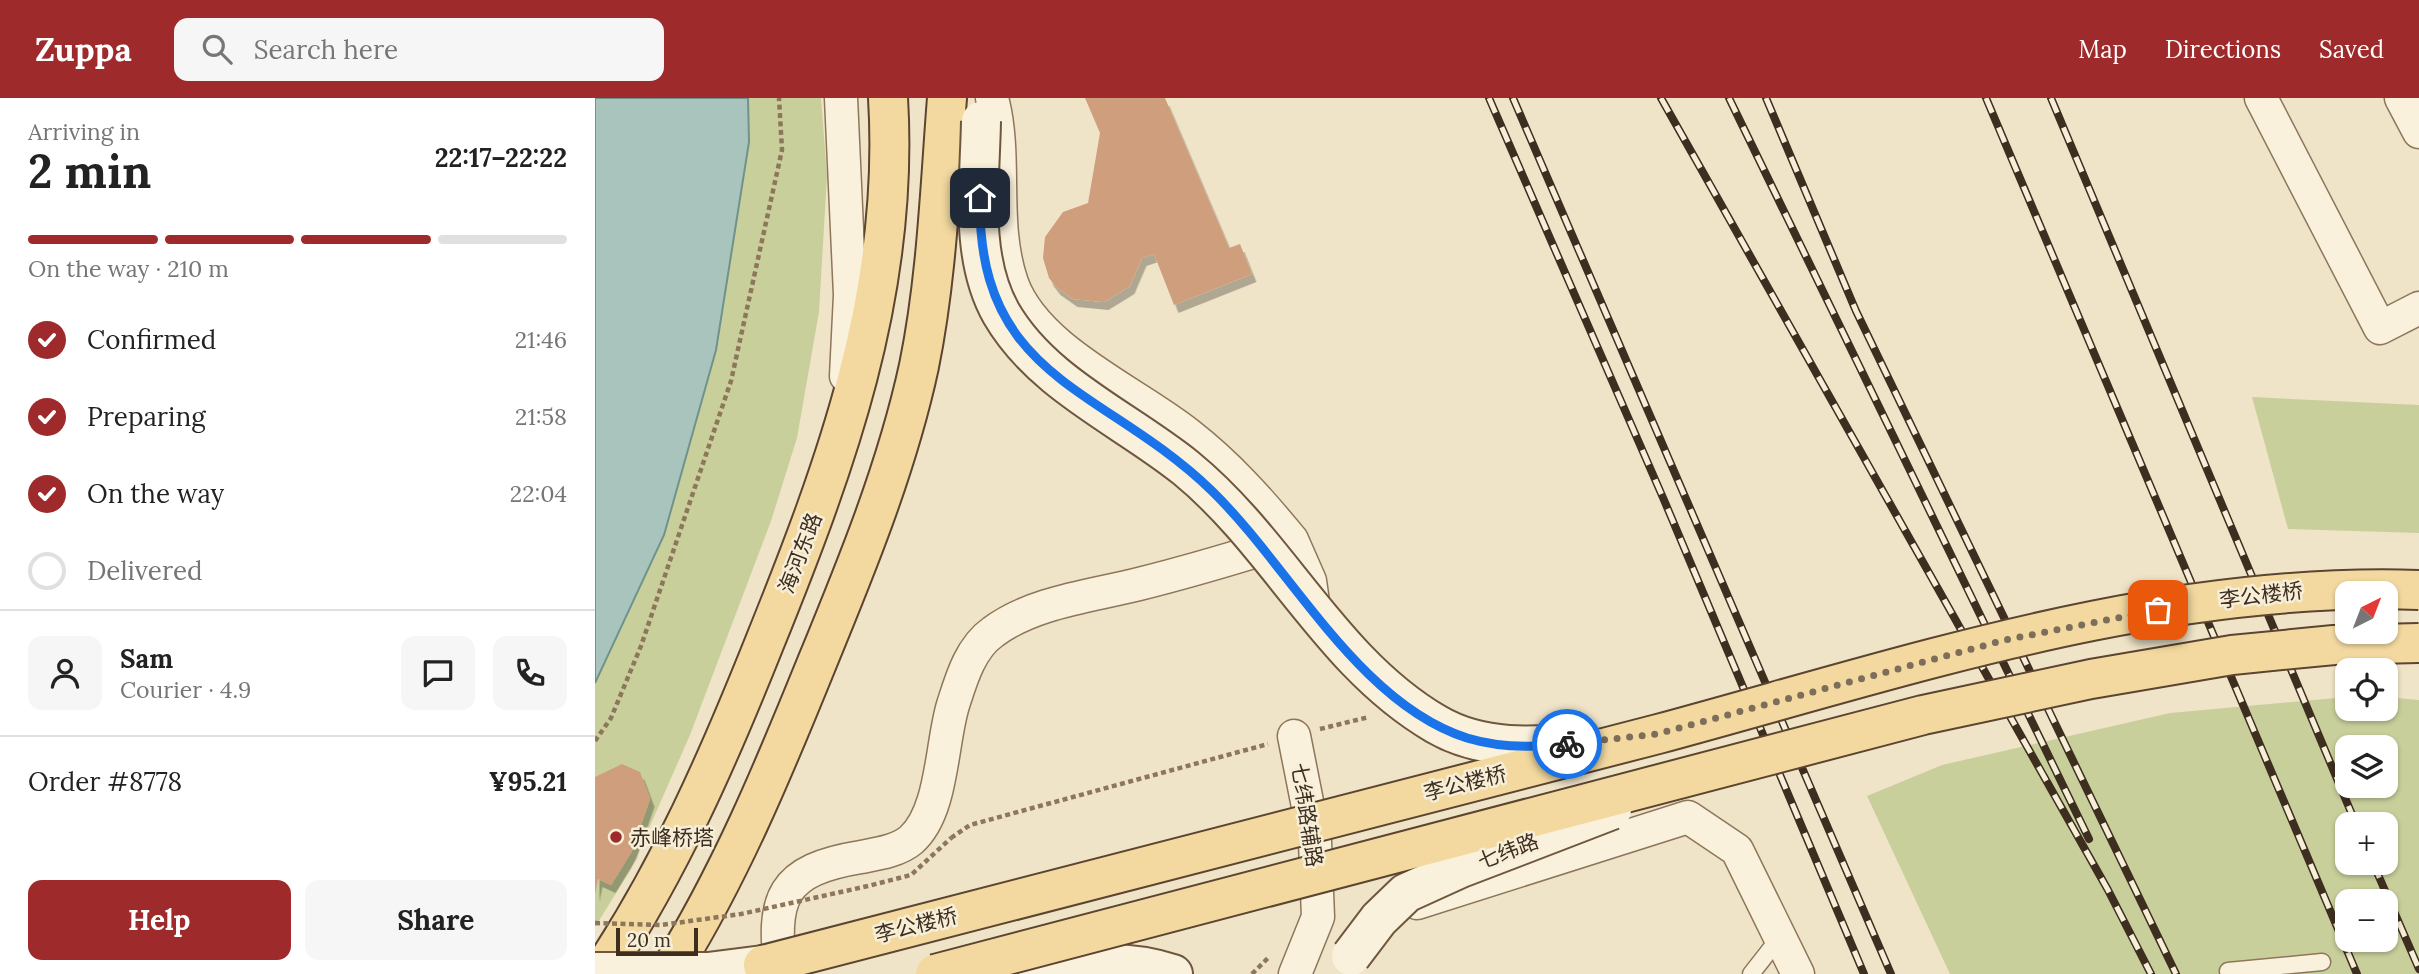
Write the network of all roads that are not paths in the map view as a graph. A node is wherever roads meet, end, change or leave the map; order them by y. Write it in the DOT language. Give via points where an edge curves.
graph roads {
  1 [pos="841,98"];
  2 [pos="888,98"];
  3 [pos="947,98"];
  4 [pos="2261,98"];
  5 [pos="2401,98"];
  6 [pos="983,106"];
  7 [pos="2419,132"];
  8 [pos="2419,308"];
  9 [pos="843,429"];
  10 [pos="1292,540"];
  11 [pos="2419,590"];
  12 [pos="1314,609"];
  13 [pos="2419,643"];
  14 [pos="1657,734"];
  15 [pos="1294,736"];
  16 [pos="1709,773"];
  17 [pos="1467,850"];
  18 [pos="1406,907"];
  19 [pos="1780,937"];
  20 [pos="2322,962"];
  21 [pos="772,969"];
  22 [pos="1160,970"];
  23 [pos="2228,971"];
  24 [pos="595,972"];
  25 [pos="600,974"];
  26 [pos="668,974"];
  27 [pos="935,974"];
  28 [pos="1030,974"];
  29 [pos="1295,974"];
  30 [pos="1341,974"];
  31 [pos="1359,974"];
  32 [pos="1751,974"];
  33 [pos="1798,974"];
  1 -- 9 [label="street" via="850,295"];
  2 -- 9 [label="main road, 海河东路" via="885,238 866,352"];
  3 -- 26 [label="main road" via="927,319 894,458 845,596 792,724 731,863"];
  4 -- 8 [label="street" via="2380,328"];
  5 -- 7 [label="street"];
  6 -- 10 [label="street" via="999,125 1001,240 1013,286 1029,312 1049,336 1156,409 1224,464"];
  6 -- 14 [label="main road, bridge" via="981,250 992,292 1013,331 1046,367 1209,489 1253,533 1334,635 1380,684 1437,725 1502,746"];
  9 -- 25 [label="main road, 海河东路" via="790,579 695,809"];
  10 -- 12 [label="street" via="1310,581"];
  10 -- 21 [label="street" via="1066,601 1018,617 992,632 977,648 961,680 924,824 910,841 883,853 805,871 787,889 775,930"];
  11 -- 14 [label="main road, 李公楼桥, bridge" via="2302,590 2107,619 1929,659"];
  13 -- 16 [label="main road, bridge" via="2232,655 2091,679 1923,715"];
  14 -- 21 [label="main road, 李公楼桥, bridge"];
  15 -- 29 [label="street, 七纬路辅路" via="1315,842 1318,917"];
  16 -- 27 [label="main road, bridge"];
  16 -- 30 [label="main road, 七纬路, bridge" via="1406,893 1372,927"];
  17 -- 18 [label="street"];
  18 -- 19 [label="street" via="1688,817 1737,850"];
  18 -- 31 [label="street"];
  19 -- 32 [label="lane"];
  19 -- 33 [label="street"];
  20 -- 23 [label="lane"];
  21 -- 24 [label="main road, bridge"];
  22 -- 28 [label="main road" via="1117,962"];
}
